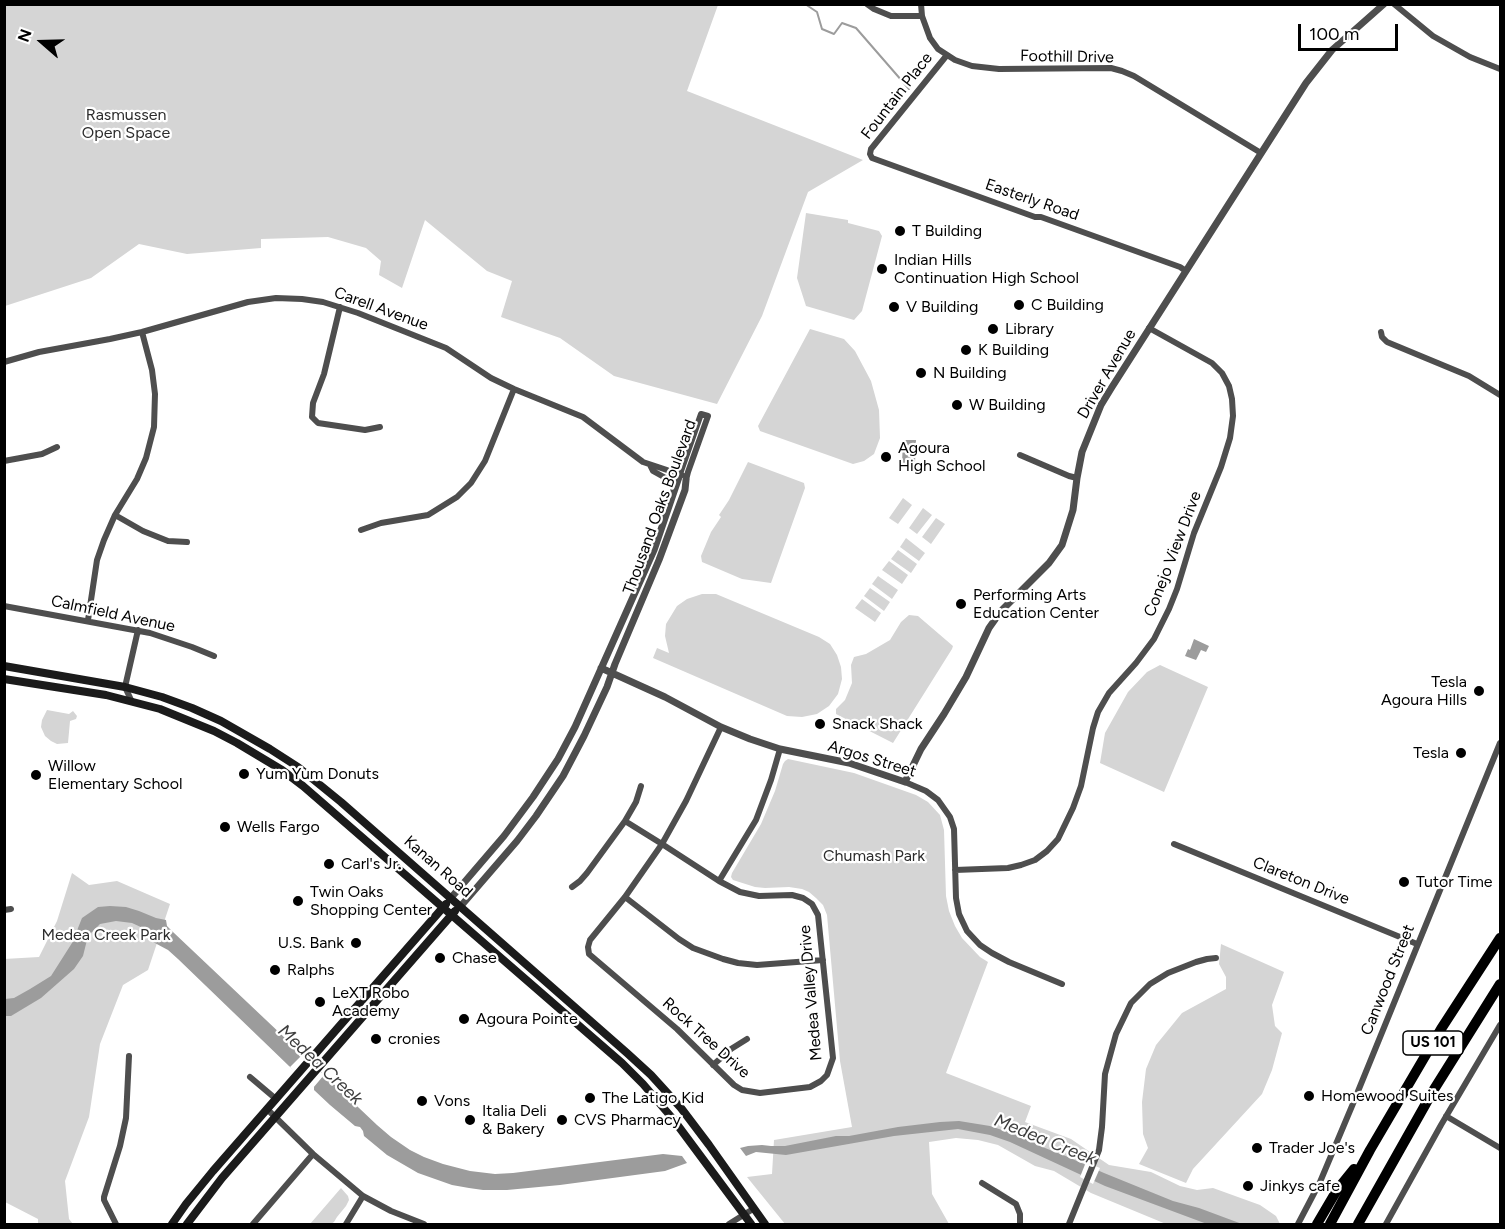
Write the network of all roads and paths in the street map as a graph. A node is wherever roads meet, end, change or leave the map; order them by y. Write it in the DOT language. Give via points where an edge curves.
graph roads {
  1 [pos="867,4"];
  2 [pos="921,4"];
  3 [pos="1384,4"];
  4 [pos="1394,4"];
  5 [pos="922,16"];
  6 [pos="947,55"];
  7 [pos="1500,69"];
  8 [pos="1261,153"];
  9 [pos="870,154"];
  10 [pos="1186,271"];
  11 [pos="340,307"];
  12 [pos="1149,328"];
  13 [pos="142,332"];
  14 [pos="1381,332"];
  15 [pos="4,362"];
  16 [pos="514,389"];
  17 [pos="1500,395"];
  18 [pos="380,427"];
  19 [pos="57,447"];
  20 [pos="1020,455"];
  21 [pos="4,461"];
  22 [pos="650,465"];
  23 [pos="680,474"];
  24 [pos="1077,478"];
  25 [pos="686,480"];
  26 [pos="674,491"];
  27 [pos="115,515"];
  28 [pos="361,530"];
  29 [pos="187,542"];
  30 [pos="4,606"];
  31 [pos="88,620"];
  32 [pos="138,630"];
  33 [pos="214,656"];
  34 [pos="4,666"];
  35 [pos="601,668"];
  36 [pos="612,672"];
  37 [pos="4,678"];
  38 [pos="125,687"];
  39 [pos="132,702"];
  40 [pos="721,727"];
  41 [pos="1500,743"];
  42 [pos="780,749"];
  43 [pos="904,782"];
  44 [pos="641,786"];
  45 [pos="625,821"];
  46 [pos="662,844"];
  47 [pos="1174,844"];
  48 [pos="955,870"];
  49 [pos="719,881"];
  50 [pos="572,887"];
  51 [pos="625,897"];
  52 [pos="450,899"];
  53 [pos="443,907"];
  54 [pos="460,907"];
  55 [pos="452,915"];
  56 [pos="1500,938"];
  57 [pos="1418,944"];
  58 [pos="1216,958"];
  59 [pos="823,960"];
  60 [pos="1062,984"];
  61 [pos="1500,984"];
  62 [pos="1500,1025"];
  63 [pos="747,1039"];
  64 [pos="129,1056"];
  65 [pos="713,1065"];
  66 [pos="827,1075"];
  67 [pos="250,1077"];
  68 [pos="276,1099"];
  69 [pos="267,1109"];
  70 [pos="275,1116"];
  71 [pos="1446,1116"];
  72 [pos="1500,1148"];
  73 [pos="1370,1150"];
  74 [pos="313,1154"];
  75 [pos="982,1183"];
  76 [pos="363,1196"];
  77 [pos="753,1209"];
  78 [pos="744,1214"];
  79 [pos="117,1224"];
  80 [pos="172,1224"];
  81 [pos="187,1224"];
  82 [pos="253,1224"];
  83 [pos="346,1224"];
  84 [pos="424,1224"];
  85 [pos="729,1224"];
  86 [pos="751,1224"];
  87 [pos="765,1224"];
  88 [pos="1020,1224"];
  89 [pos="1069,1224"];
  90 [pos="1298,1224"];
  91 [pos="1317,1224"];
  92 [pos="1329,1224"];
  93 [pos="1358,1224"];
  94 [pos="1386,1224"];
  1 -- 5 [label="street" via="891,16"];
  2 -- 5 [label="street, Foothill Drive"];
  3 -- 8 [label="street, Driver Avenue" via="1321,63"];
  4 -- 7 [label="street" via="1433,36"];
  5 -- 6 [label="street, Foothill Drive" via="930,38"];
  6 -- 8 [label="street, Foothill Drive" via="972,66 999,69 1122,71"];
  6 -- 9 [label="street, Fountain Place"];
  8 -- 10 [label="street, Driver Avenue"];
  9 -- 10 [label="street, Easterly Road" via="872,158"];
  10 -- 12 [label="street, Driver Avenue"];
  11 -- 13 [label="street, Carell Avenue" via="276,298 248,302"];
  11 -- 16 [label="street, Carell Avenue" via="446,348"];
  11 -- 18 [label="street" via="312,417 318,423 365,430"];
  12 -- 24 [label="street, Driver Avenue" via="1101,405 1082,452"];
  12 -- 48 [label="street, Conejo View Drive" via="1212,363 1229,386 1233,416 1221,467 1194,533 1177,589 1154,639 1098,712 1081,786 1058,838 1035,860 1021,865"];
  13 -- 15 [label="street, Carell Avenue"];
  13 -- 27 [label="street" via="152,370 154,427 137,479"];
  14 -- 17 [label="street" via="1387,342 1469,376"];
  16 -- 22 [label="street, Carell Avenue" via="583,417"];
  16 -- 28 [label="street" via="485,461 457,497 428,515"];
  19 -- 21 [label="street"];
  20 -- 24 [label="street"];
  22 -- 23 [label="street, Carell Avenue"];
  22 -- 26 [label="street, Carell Avenue" via="671,481"];
  23 -- 25 [label="street, Carell Avenue"];
  23 -- 25 [label="street, Thousand Oaks Boulevard" via="701,414 708,416"];
  23 -- 26 [label="street, Thousand Oaks Boulevard"];
  24 -- 43 [label="street, Driver Avenue" via="1073,510 1062,545 989,628 966,677"];
  25 -- 36 [label="street, Thousand Oaks Boulevard" via="659,560"];
  26 -- 35 [label="street, Thousand Oaks Boulevard" via="654,550"];
  27 -- 29 [label="street" via="168,541"];
  27 -- 31 [label="street" via="98,560"];
  30 -- 31 [label="street, Calmfield Avenue"];
  31 -- 32 [label="street, Calmfield Avenue"];
  32 -- 33 [label="street, Calmfield Avenue"];
  32 -- 38 [label="street"];
  34 -- 38 [label="main road, Kanan Road"];
  35 -- 36 [label="street, Argos Street"];
  35 -- 52 [label="street, Thousand Oaks Boulevard" via="575,728 546,778 504,836"];
  36 -- 40 [label="street, Argos Street"];
  36 -- 54 [label="street, Thousand Oaks Boulevard" via="563,776 517,841"];
  37 -- 39 [label="main road, Kanan Road"];
  38 -- 39 [label="street"];
  38 -- 52 [label="main road, Kanan Road" via="192,708 270,749 340,802"];
  39 -- 53 [label="main road, Kanan Road" via="214,731 282,770"];
  40 -- 42 [label="street, Argos Street"];
  40 -- 46 [label="street"];
  41 -- 57 [label="street, Canwood Street"];
  42 -- 43 [label="street, Argos Street" via="849,763"];
  42 -- 49 [label="street" via="756,820"];
  43 -- 48 [label="street, Argos Street" via="926,791 946,809 954,829"];
  44 -- 45 [label="street"];
  45 -- 46 [label="street, Medea Valley Drive"];
  45 -- 50 [label="street"];
  46 -- 49 [label="street, Medea Valley Drive"];
  46 -- 51 [label="street"];
  47 -- 57 [label="street, Clareton Drive"];
  48 -- 60 [label="street, Argos Street" via="959,915 980,945"];
  49 -- 59 [label="street, Medea Valley Drive" via="740,892 792,895 812,904 818,915"];
  51 -- 59 [label="street" via="693,948 723,959 757,965"];
  51 -- 65 [label="street, Rock Tree Drive" via="590,940 589,954"];
  52 -- 53 [label="main road, Thousand Oaks Boulevard"];
  52 -- 54 [label="main road, Kanan Road"];
  53 -- 55 [label="main road, Kanan Road"];
  53 -- 68 [label="main road, Thousand Oaks Boulevard"];
  54 -- 55 [label="main road, Thousand Oaks Boulevard"];
  54 -- 77 [label="main road, Kanan Road" via="651,1075 710,1145"];
  55 -- 70 [label="main road, Thousand Oaks Boulevard"];
  55 -- 78 [label="main road, Kanan Road" via="643,1083"];
  56 -- 73 [label="highway, US 101"];
  57 -- 90 [label="street, Canwood Street" via="1320,1182"];
  58 -- 89 [label="street" via="1168,973 1131,1003 1116,1034 1105,1074 1096,1158"];
  59 -- 66 [label="street, Medea Valley Drive" via="833,1058"];
  61 -- 93 [label="highway, US 101" via="1433,1091"];
  62 -- 71 [label="street"];
  63 -- 65 [label="street"];
  64 -- 79 [label="street" via="126,1118 104,1197"];
  65 -- 66 [label="street, Rock Tree Drive" via="742,1090 760,1093 810,1087"];
  67 -- 68 [label="street"];
  68 -- 69 [label="main road, Thousand Oaks Boulevard"];
  69 -- 70 [label="street"];
  69 -- 80 [label="main road, Thousand Oaks Boulevard"];
  70 -- 74 [label="street"];
  70 -- 81 [label="main road, Thousand Oaks Boulevard"];
  71 -- 72 [label="street"];
  71 -- 94 [label="street"];
  73 -- 91 [label="highway" via="1337,1190"];
  73 -- 92 [label="highway, US 101"];
  74 -- 76 [label="street"];
  74 -- 82 [label="street"];
  75 -- 88 [label="street" via="1016,1204"];
  76 -- 83 [label="street"];
  76 -- 84 [label="street"];
  77 -- 78 [label="street"];
  77 -- 87 [label="main road, Kanan Road"];
  78 -- 85 [label="street"];
  78 -- 86 [label="main road, Kanan Road"];
}
